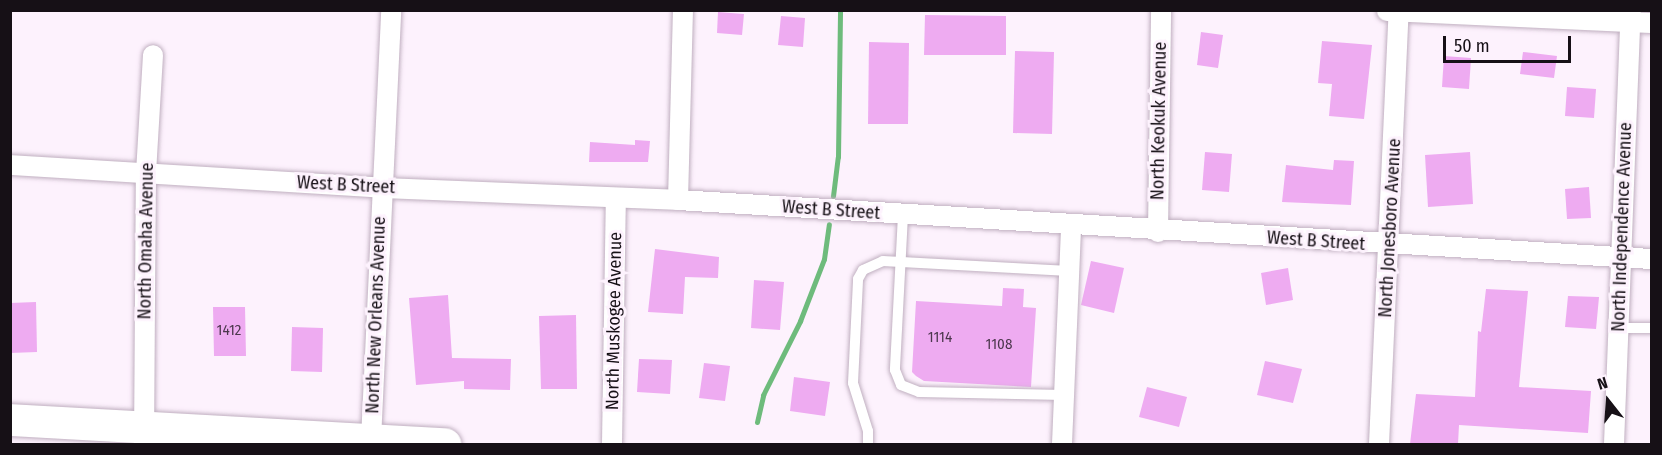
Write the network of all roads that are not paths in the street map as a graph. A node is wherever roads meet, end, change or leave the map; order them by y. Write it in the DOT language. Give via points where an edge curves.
graph roads {
  1 [pos="391,10"];
  2 [pos="683,10"];
  3 [pos="1161,10"];
  4 [pos="1387,10"];
  5 [pos="1399,11"];
  6 [pos="1631,16"];
  7 [pos="1652,23"];
  8 [pos="153,55"];
  9 [pos="10,165"];
  10 [pos="146,173"];
  11 [pos="381,188"];
  12 [pos="616,198"];
  13 [pos="678,200"];
  14 [pos="903,215"];
  15 [pos="1071,226"];
  16 [pos="1158,232"];
  17 [pos="1390,246"];
  18 [pos="1621,258"];
  19 [pos="1652,259"];
  20 [pos="901,261"];
  21 [pos="1069,271"];
  22 [pos="1618,328"];
  23 [pos="1652,328"];
  24 [pos="1064,395"];
  25 [pos="10,420"];
  26 [pos="144,436"];
  27 [pos="371,440"];
  28 [pos="445,444"];
  29 [pos="612,444"];
  30 [pos="868,444"];
  31 [pos="1062,444"];
  32 [pos="1379,444"];
  33 [pos="1614,444"];
  1 -- 11 [label="street, North New Orleans Avenue"];
  2 -- 13 [label="street"];
  3 -- 16 [label="street, North Keokuk Avenue"];
  4 -- 5 [label="street"];
  5 -- 6 [label="street"];
  5 -- 17 [label="street, North Jonesboro Avenue"];
  6 -- 7 [label="street"];
  6 -- 18 [label="street, North Independence Avenue"];
  8 -- 10 [label="street, North Omaha Avenue"];
  9 -- 10 [label="street, West B Street"];
  10 -- 11 [label="street, West B Street"];
  10 -- 26 [label="street, North Omaha Avenue"];
  11 -- 12 [label="street, West B Street"];
  11 -- 27 [label="street, North New Orleans Avenue"];
  12 -- 13 [label="street, West B Street"];
  12 -- 29 [label="street, North Muskogee Avenue"];
  13 -- 14 [label="street, West B Street"];
  14 -- 15 [label="street, West B Street"];
  14 -- 20 [label="lane"];
  15 -- 16 [label="street, West B Street"];
  15 -- 21 [label="street"];
  16 -- 17 [label="street, West B Street"];
  17 -- 18 [label="street, West B Street"];
  17 -- 32 [label="street, North Jonesboro Avenue"];
  18 -- 19 [label="street, West B Street"];
  18 -- 22 [label="street, North Independence Avenue"];
  20 -- 21 [label="lane"];
  20 -- 24 [label="lane" via="895,370 901,385 919,392"];
  20 -- 30 [label="lane" via="872,264 858,279 853,383 868,431"];
  21 -- 24 [label="street"];
  22 -- 23 [label="lane"];
  22 -- 33 [label="street, North Independence Avenue"];
  24 -- 31 [label="street"];
  25 -- 26 [label="main road"];
  26 -- 27 [label="main road"];
  27 -- 28 [label="main road"];
}
